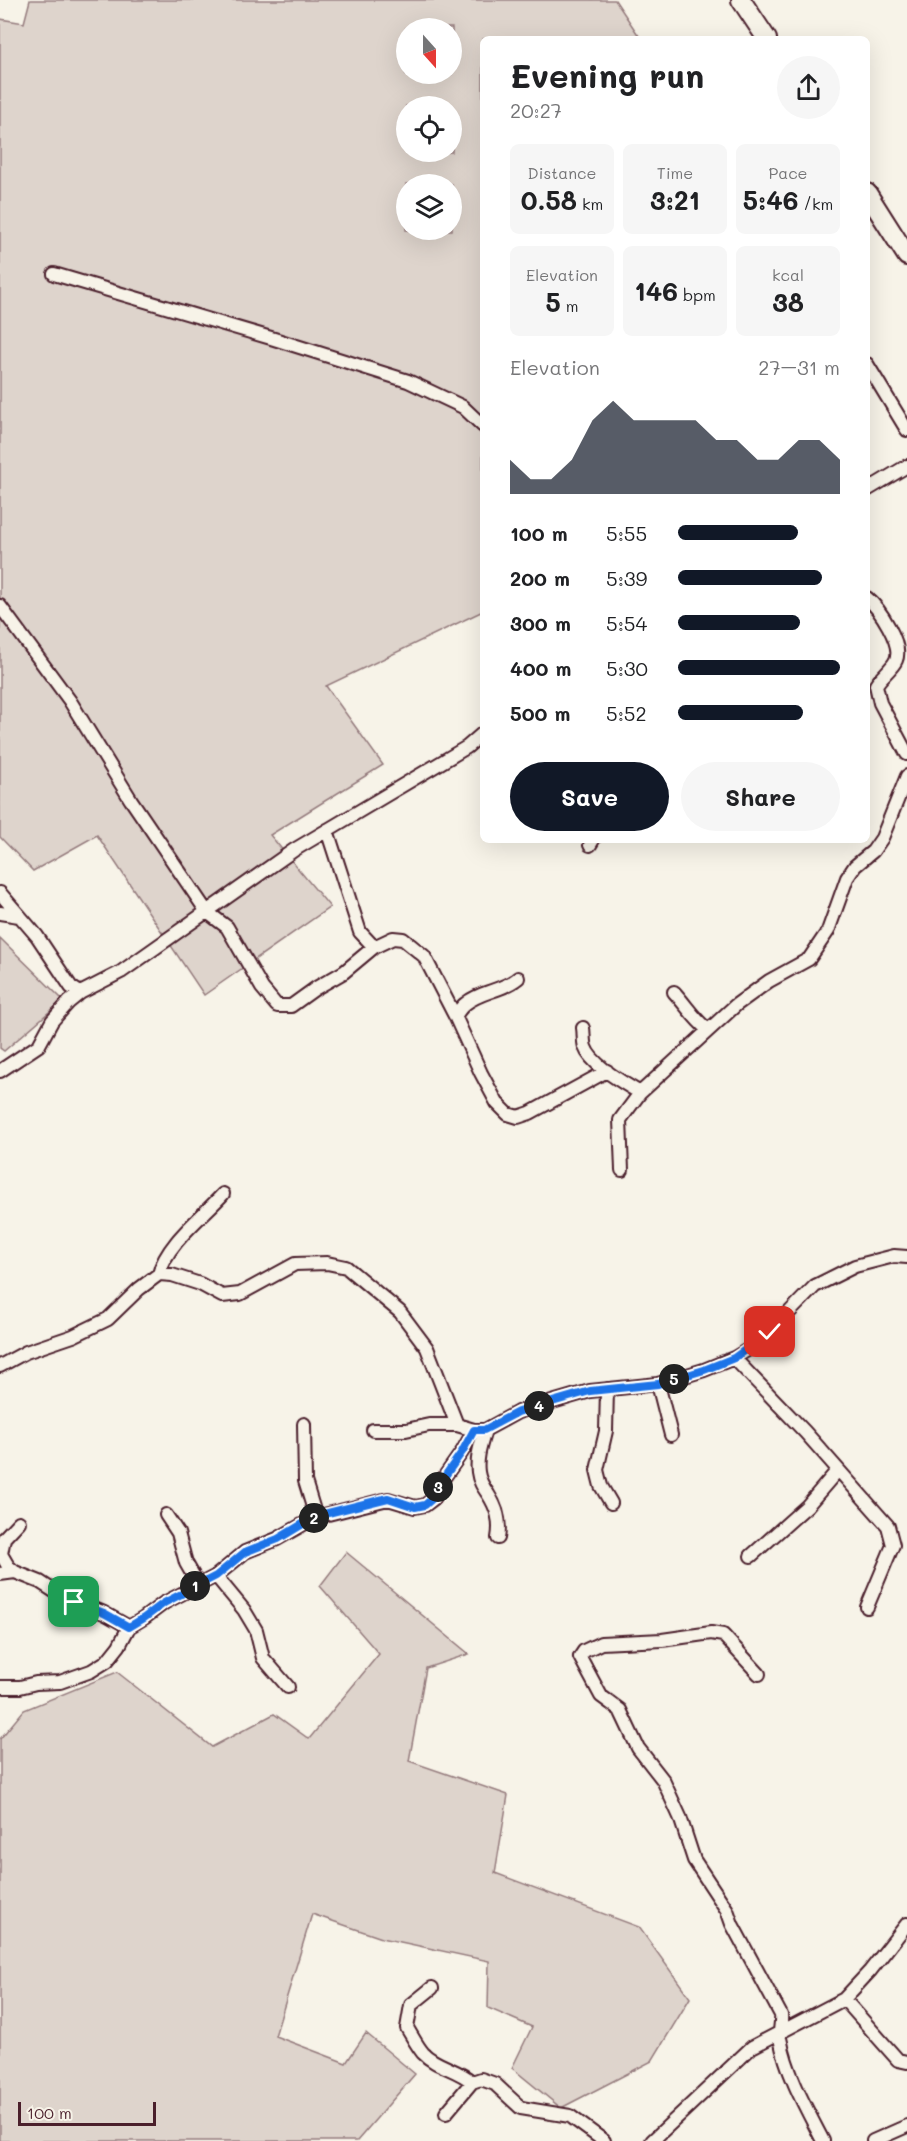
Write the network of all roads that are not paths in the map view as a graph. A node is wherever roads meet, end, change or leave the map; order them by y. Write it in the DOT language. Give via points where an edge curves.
graph roads {
  1 [pos="741,0"];
  2 [pos="765,36"];
  3 [pos="870,198"];
  4 [pos="907,256"];
  5 [pos="54,274"];
  6 [pos="870,369"];
  7 [pos="480,423"];
  8 [pos="907,430"];
  9 [pos="907,466"];
  10 [pos="870,488"];
  11 [pos="870,600"];
  12 [pos="0,606"];
  13 [pos="480,736"];
  14 [pos="907,754"];
  15 [pos="907,776"];
  16 [pos="327,830"];
  17 [pos="0,893"];
  18 [pos="207,912"];
  19 [pos="0,913"];
  20 [pos="19,916"];
  21 [pos="374,947"];
  22 [pos="518,978"];
  23 [pos="674,992"];
  24 [pos="80,993"];
  25 [pos="455,1016"];
  26 [pos="583,1028"];
  27 [pos="708,1030"];
  28 [pos="0,1071"];
  29 [pos="608,1071"];
  30 [pos="640,1093"];
  31 [pos="622,1170"];
  32 [pos="223,1194"];
  33 [pos="907,1257"];
  34 [pos="159,1274"];
  35 [pos="734,1358"];
  36 [pos="0,1366"];
  37 [pos="658,1384"];
  38 [pos="607,1389"];
  39 [pos="304,1424"];
  40 [pos="457,1425"];
  41 [pos="373,1430"];
  42 [pos="479,1430"];
  43 [pos="671,1435"];
  44 [pos="838,1470"];
  45 [pos="611,1503"];
  46 [pos="166,1515"];
  47 [pos="316,1516"];
  48 [pos="19,1522"];
  49 [pos="498,1538"];
  50 [pos="751,1556"];
  51 [pos="15,1572"];
  52 [pos="0,1574"];
  53 [pos="216,1576"];
  54 [pos="198,1584"];
  55 [pos="867,1607"];
  56 [pos="129,1627"];
  57 [pos="759,1674"];
  58 [pos="0,1687"];
  59 [pos="288,1687"];
  60 [pos="907,1924"];
  61 [pos="432,1988"];
  62 [pos="844,2000"];
  63 [pos="780,2034"];
  64 [pos="907,2062"];
  65 [pos="472,2082"];
  66 [pos="446,2113"];
  67 [pos="907,2126"];
  68 [pos="604,2141"];
  69 [pos="652,2141"];
  70 [pos="823,2141"];
  71 [pos="873,2141"];
  1 -- 2 [label="highway"];
  3 -- 4 [label="highway"];
  5 -- 7 [label="street" via="408,381 463,407"];
  6 -- 8 [label="street"];
  9 -- 10 [label="street"];
  11 -- 14 [label="street" via="895,639 898,651 896,661 876,685 880,703"];
  12 -- 18 [label="street" via="70,701 130,800"];
  13 -- 16 [label="street"];
  15 -- 27 [label="street" via="882,838 847,878 828,931 808,959 769,981"];
  16 -- 18 [label="street"];
  16 -- 21 [label="street" via="360,932"];
  17 -- 20 [label="street"];
  18 -- 21 [label="street" via="226,927 277,1006 291,1006"];
  18 -- 24 [label="street" via="121,972"];
  19 -- 20 [label="street"];
  20 -- 24 [label="street" via="71,987"];
  21 -- 25 [label="street" via="393,939 403,939 413,946 424,956"];
  22 -- 25 [label="street" via="464,1004"];
  23 -- 27 [label="street" via="694,1019"];
  24 -- 28 [label="street" via="52,1021 39,1045"];
  25 -- 29 [label="street" via="497,1104 508,1114 518,1117 530,1113"];
  26 -- 29 [label="street" via="585,1047"];
  27 -- 30 [label="street"];
  29 -- 30 [label="street"];
  30 -- 31 [label="street" via="620,1120"];
  32 -- 34 [label="street" via="163,1259"];
  33 -- 35 [label="street" via="894,1256 855,1266 815,1286 770,1332"];
  34 -- 36 [label="street" via="108,1319"];
  34 -- 40 [label="street" via="200,1284 222,1296 240,1294 295,1264 346,1267 400,1312 427,1348"];
  35 -- 37 [label="street"];
  35 -- 44 [label="street"];
  37 -- 38 [label="street"];
  37 -- 43 [label="street"];
  38 -- 42 [label="street" via="518,1412"];
  38 -- 45 [label="street" via="606,1431 597,1470"];
  39 -- 47 [label="street" via="305,1481"];
  40 -- 41 [label="street"];
  40 -- 42 [label="street"];
  42 -- 47 [label="street" via="425,1505 415,1507 388,1498"];
  42 -- 49 [label="street" via="478,1472 500,1523"];
  44 -- 50 [label="street" via="807,1506"];
  44 -- 55 [label="street" via="888,1526 893,1545"];
  46 -- 54 [label="street" via="178,1533 186,1563"];
  47 -- 53 [label="street" via="278,1539 245,1552"];
  48 -- 51 [label="street" via="3,1538 1,1554"];
  51 -- 52 [label="street"];
  51 -- 56 [label="street"];
  53 -- 54 [label="street"];
  53 -- 59 [label="street" via="256,1630 263,1658"];
  54 -- 56 [label="street"];
  56 -- 58 [label="street" via="107,1661 91,1671 60,1682"];
  57 -- 63 [label="street" via="723,1635 711,1633 601,1643 584,1651 580,1658 601,1696 620,1710 638,1748 663,1780 681,1817 694,1860 727,1910 781,2015"];
  60 -- 62 [label="street"];
  61 -- 65 [label="street" via="411,2005 407,2028 424,2054"];
  62 -- 63 [label="street"];
  62 -- 64 [label="street" via="898,2060"];
  63 -- 69 [label="street" via="752,2047"];
  63 -- 70 [label="street" via="783,2054"];
  65 -- 66 [label="street"];
  65 -- 68 [label="street" via="481,2079 495,2084 521,2108 570,2116"];
  67 -- 71 [label="street"];
}
